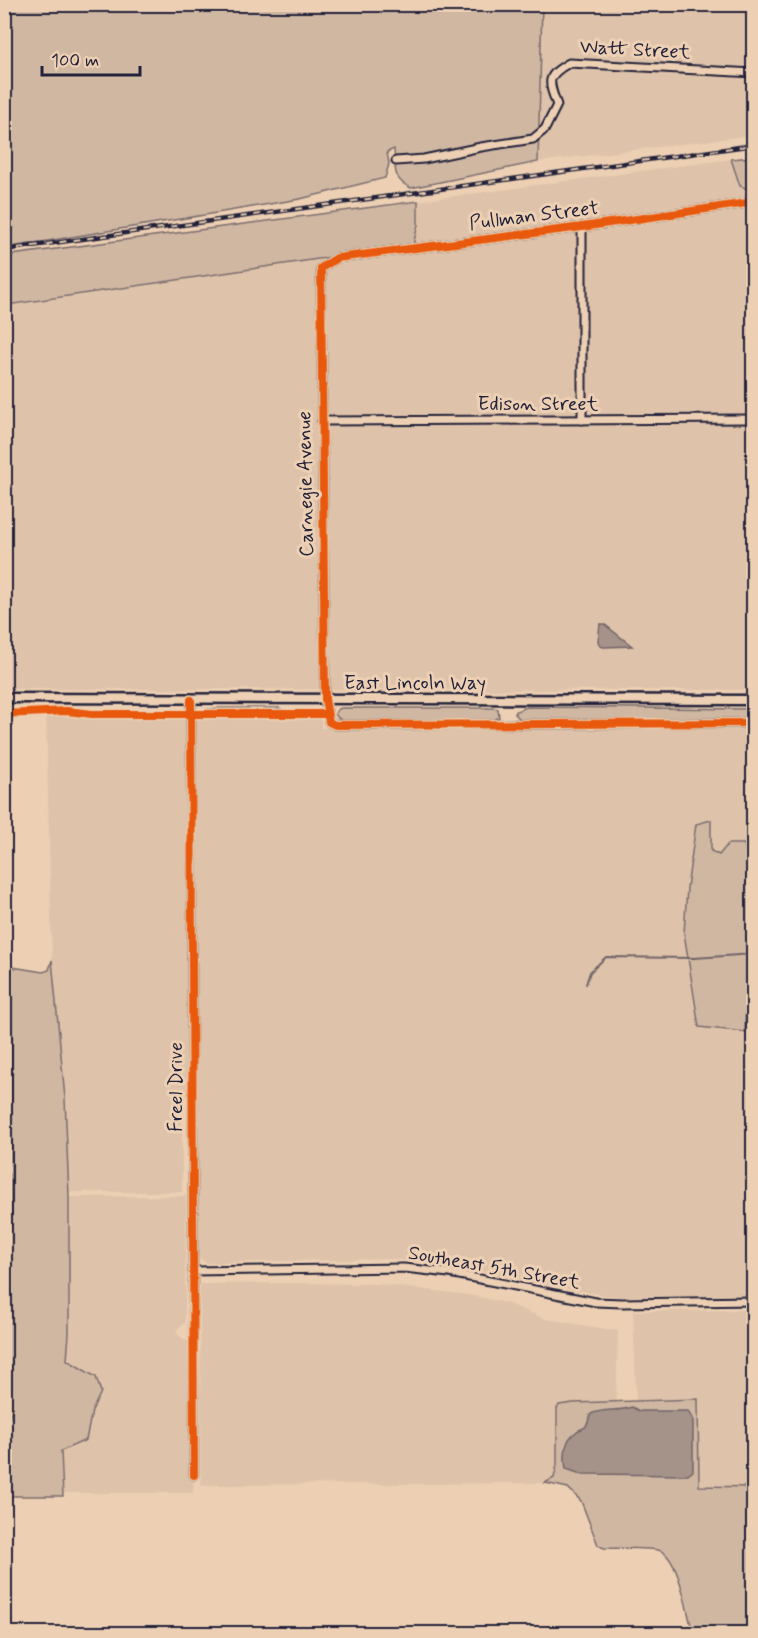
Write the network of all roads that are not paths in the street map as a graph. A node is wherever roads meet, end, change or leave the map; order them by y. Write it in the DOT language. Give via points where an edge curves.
graph roads {
  1 [pos="753,73"];
  2 [pos="396,161"];
  3 [pos="753,202"];
  4 [pos="582,227"];
  5 [pos="321,268"];
  6 [pos="753,419"];
  7 [pos="582,420"];
  8 [pos="322,421"];
  9 [pos="4,698"];
  10 [pos="325,699"];
  11 [pos="191,700"];
  12 [pos="753,700"];
  13 [pos="753,723"];
  14 [pos="194,1270"];
  15 [pos="753,1301"];
  16 [pos="194,1475"];
  1 -- 2 [label="street, Watt Street" via="569,63 555,70 550,78 556,105 545,129 533,139"];
  3 -- 4 [label="street, Pullman Street"];
  4 -- 5 [label="street, Pullman Street" via="337,258"];
  4 -- 7 [label="street"];
  5 -- 8 [label="street, Carnegie Avenue"];
  6 -- 7 [label="street, Edison Street"];
  7 -- 8 [label="street, Edison Street"];
  8 -- 10 [label="street, Carnegie Avenue"];
  9 -- 11 [label="main road, East Lincoln Way"];
  10 -- 11 [label="main road, East Lincoln Way"];
  10 -- 12 [label="main road, East Lincoln Way"];
  10 -- 13 [label="street" via="329,722 335,725"];
  11 -- 14 [label="street, Freel Drive"];
  14 -- 15 [label="street, Southeast 5th Street" via="404,1268 596,1302"];
  14 -- 16 [label="street, Freel Drive"];
}
